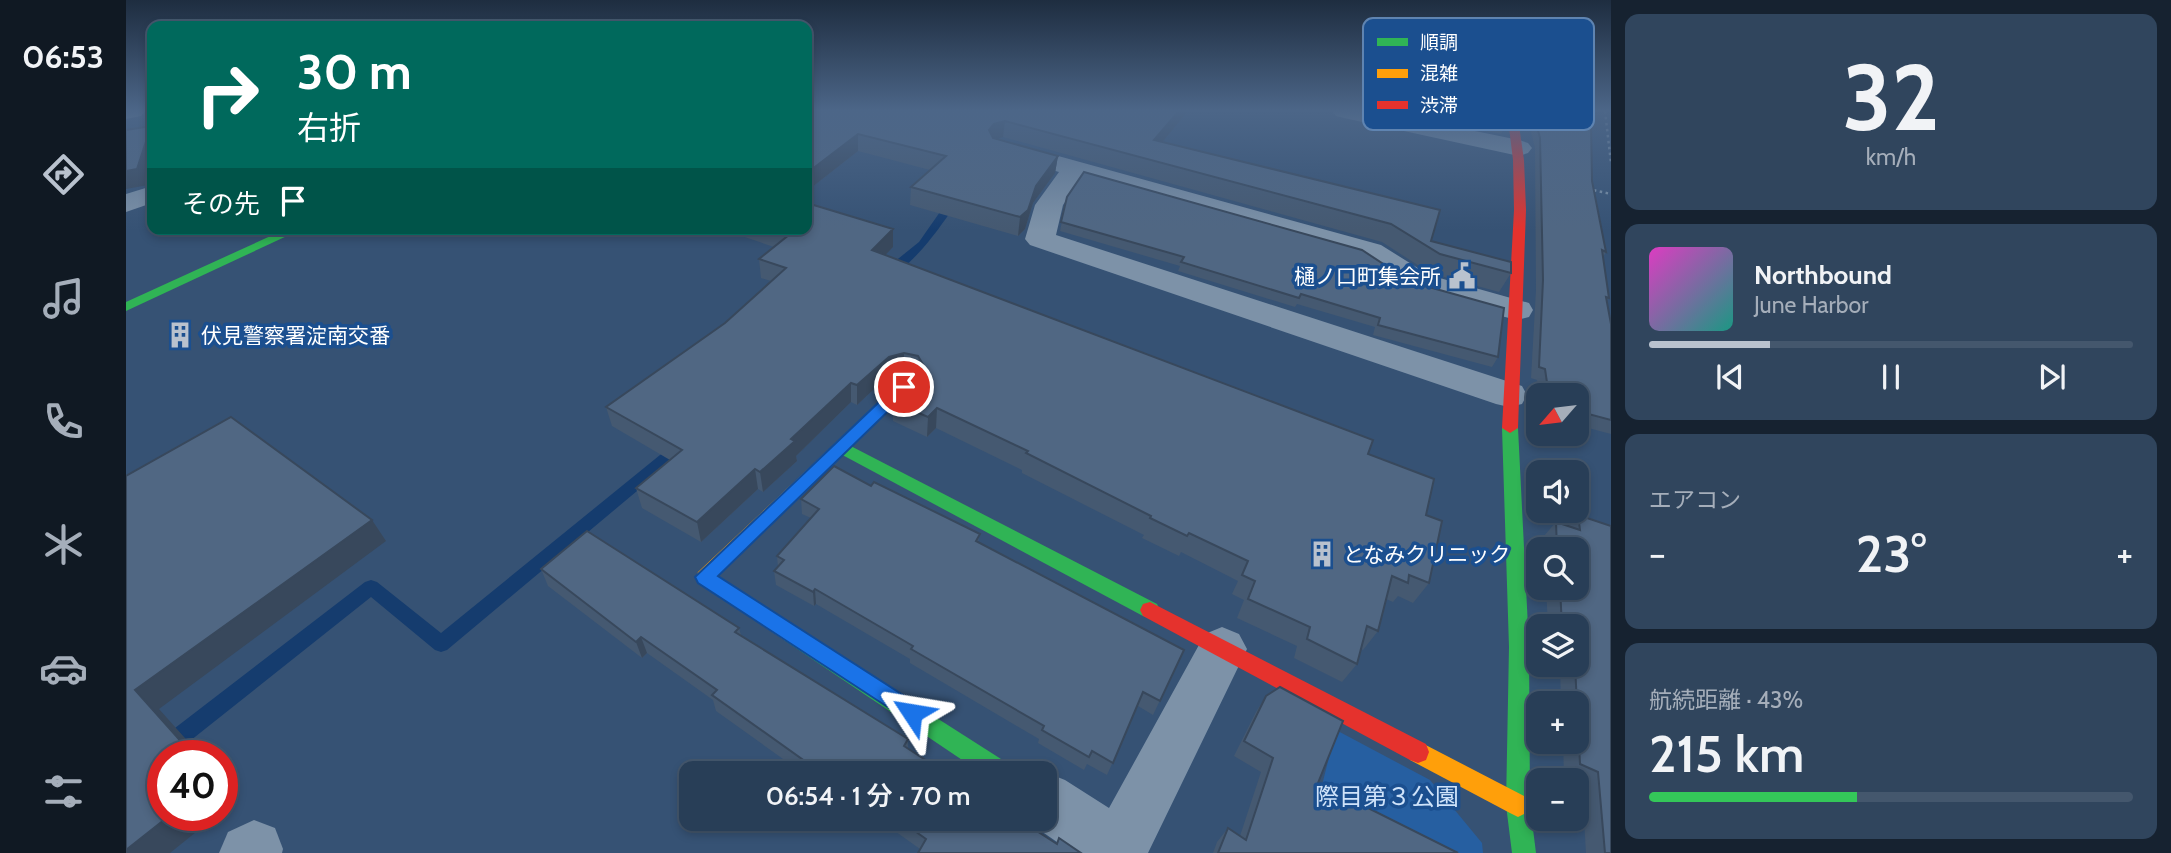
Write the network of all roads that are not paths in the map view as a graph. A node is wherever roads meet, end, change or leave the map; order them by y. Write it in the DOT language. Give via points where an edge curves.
graph roads {
  1 [pos="1519,151"];
  2 [pos="1027,155"];
  3 [pos="1075,169"];
  4 [pos="147,196"];
  5 [pos="126,204"];
  6 [pos="283,235"];
  7 [pos="126,307"];
  8 [pos="1517,310"];
  9 [pos="904,387"];
  10 [pos="1509,395"];
  11 [pos="841,447"];
  12 [pos="1223,649"];
  13 [pos="984,761"];
  14 [pos="1518,804"];
  15 [pos="1057,808"];
  16 [pos="1524,853"];
  1 -- 8 [label="street"];
  2 -- 3 [label="street"];
  3 -- 8 [label="street" via="1370,251 1418,282"];
  3 -- 10 [label="street" via="1049,205 1040,239"];
  4 -- 5 [label="street"];
  6 -- 7 [label="street"];
  8 -- 10 [label="street"];
  9 -- 11 [label="street"];
  10 -- 14 [label="street" via="1520,647"];
  11 -- 12 [label="street"];
  11 -- 13 [label="street" via="705,577"];
  12 -- 14 [label="street"];
  12 -- 15 [label="street" via="1119,849"];
  14 -- 16 [label="street"];
}
